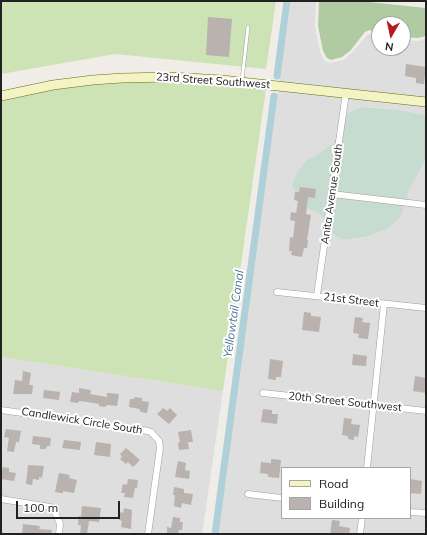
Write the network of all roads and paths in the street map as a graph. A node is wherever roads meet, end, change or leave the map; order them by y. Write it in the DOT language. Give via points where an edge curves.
graph roads {
  1 [pos="248,27"];
  2 [pos="242,82"];
  3 [pos="346,93"];
  4 [pos="1,96"];
  5 [pos="426,102"];
  6 [pos="332,194"];
  7 [pos="426,205"];
  8 [pos="277,292"];
  9 [pos="318,296"];
  10 [pos="384,304"];
  11 [pos="426,308"];
  12 [pos="263,393"];
  13 [pos="374,405"];
  14 [pos="1,410"];
  15 [pos="426,411"];
  16 [pos="367,467"];
  17 [pos="248,494"];
  18 [pos="281,498"];
  19 [pos="1,499"];
  20 [pos="411,512"];
  21 [pos="426,513"];
  22 [pos="362,519"];
  23 [pos="59,534"];
  24 [pos="148,534"];
  25 [pos="360,534"];
  1 -- 2 [label="lane"];
  2 -- 3 [label="street, 23rd Street Southwest"];
  2 -- 4 [label="street, 23rd Street Southwest" via="170,77 122,78 60,84"];
  3 -- 5 [label="street, 23rd Street Southwest"];
  3 -- 6 [label="street, Anita Avenue South"];
  6 -- 7 [label="street"];
  6 -- 9 [label="street, Anita Avenue South"];
  8 -- 9 [label="street, 21st Street"];
  9 -- 10 [label="street, 21st Street"];
  10 -- 11 [label="street, 21st Street"];
  10 -- 13 [label="street"];
  12 -- 13 [label="street, 20th Street Southwest"];
  13 -- 15 [label="street, 20th Street Southwest"];
  13 -- 16 [label="street"];
  14 -- 24 [label="street, Candlewick Circle South" via="152,432 159,441 160,448"];
  17 -- 18 [label="street"];
  19 -- 23 [label="street" via="50,507 60,524"];
  20 -- 21 [label="street"];
  22 -- 25 [label="street"];
}
